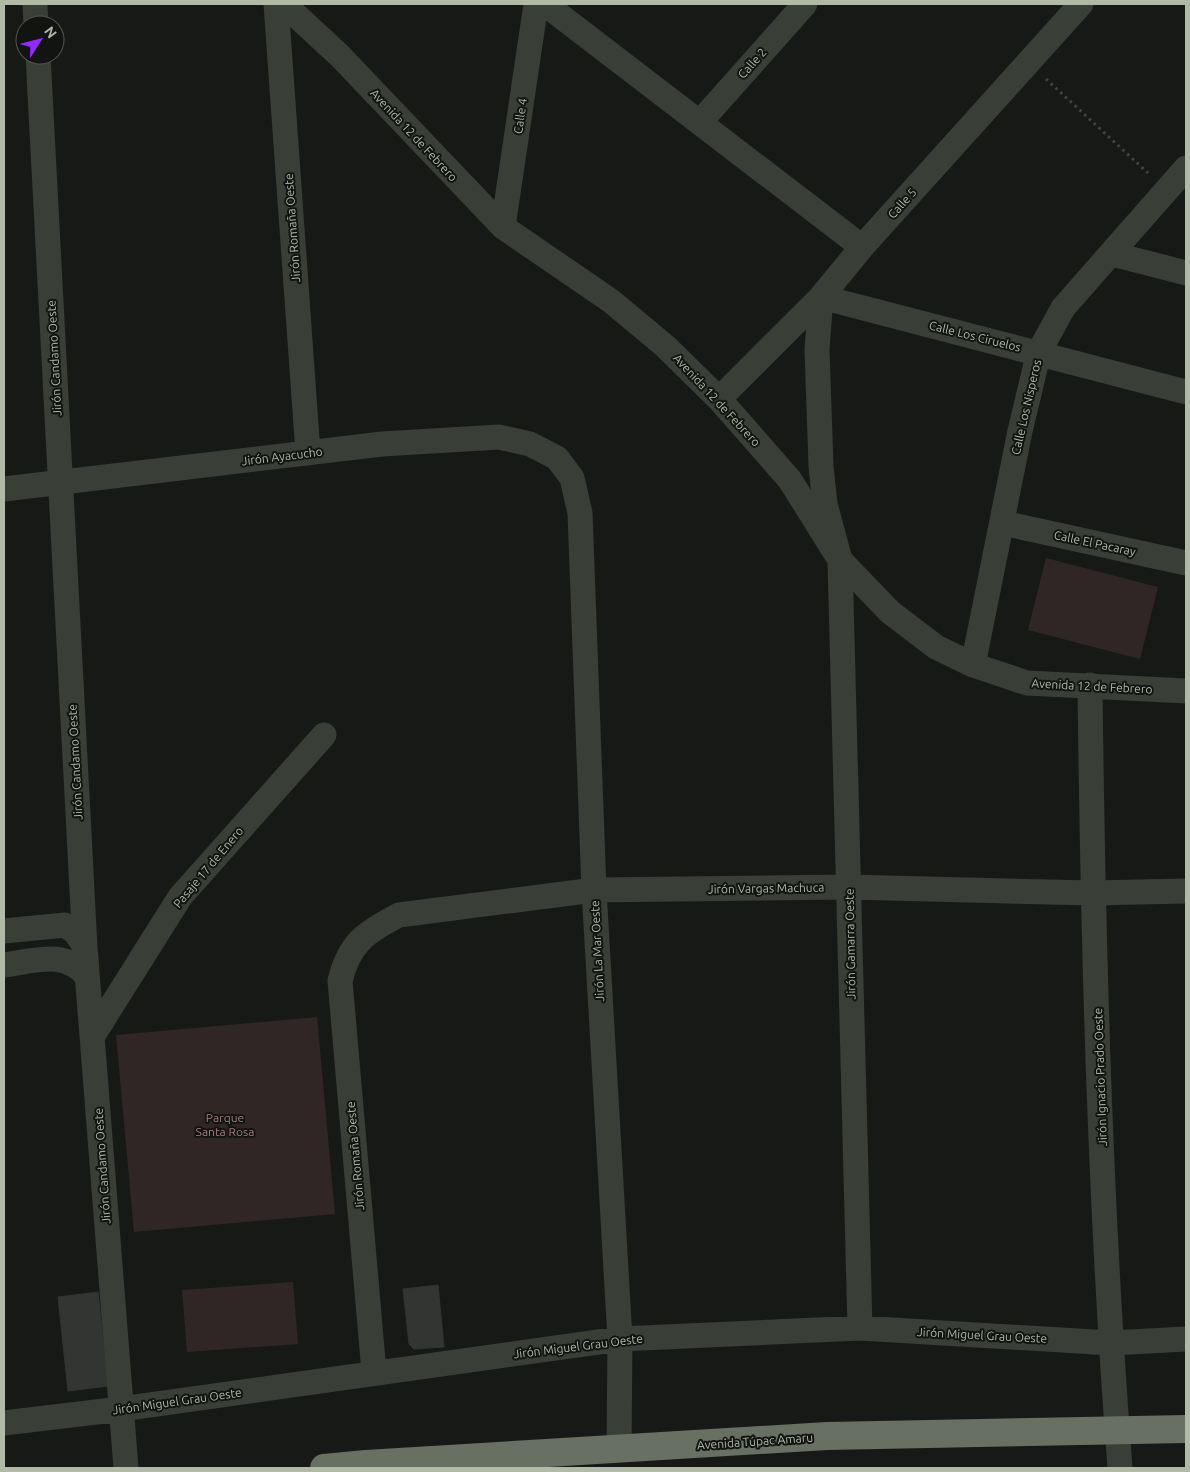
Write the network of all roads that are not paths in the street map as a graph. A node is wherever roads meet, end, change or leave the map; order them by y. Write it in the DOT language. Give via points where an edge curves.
graph roads {
  1 [pos="276,4"];
  2 [pos="284,4"];
  3 [pos="536,4"];
  4 [pos="545,4"];
  5 [pos="805,4"];
  6 [pos="1081,4"];
  7 [pos="39,65"];
  8 [pos="700,122"];
  9 [pos="1186,168"];
  10 [pos="503,228"];
  11 [pos="862,247"];
  12 [pos="1112,254"];
  13 [pos="1186,273"];
  14 [pos="821,297"];
  15 [pos="1038,352"];
  16 [pos="1186,392"];
  17 [pos="719,399"];
  18 [pos="308,453"];
  19 [pos="557,458"];
  20 [pos="60,482"];
  21 [pos="4,489"];
  22 [pos="1003,523"];
  23 [pos="840,560"];
  24 [pos="1186,563"];
  25 [pos="973,665"];
  26 [pos="1090,685"];
  27 [pos="1186,691"];
  28 [pos="324,735"];
  29 [pos="848,888"];
  30 [pos="594,890"];
  31 [pos="1186,891"];
  32 [pos="1092,893"];
  33 [pos="4,931"];
  34 [pos="355,943"];
  35 [pos="85,947"];
  36 [pos="4,965"];
  37 [pos="87,976"];
  38 [pos="92,1037"];
  39 [pos="860,1328"];
  40 [pos="620,1339"];
  41 [pos="1186,1339"];
  42 [pos="1111,1343"];
  43 [pos="374,1372"];
  44 [pos="121,1409"];
  45 [pos="4,1423"];
  46 [pos="1186,1429"];
  47 [pos="1118,1430"];
  48 [pos="619,1449"];
  49 [pos="126,1468"];
  50 [pos="324,1468"];
  51 [pos="1120,1468"];
  1 -- 18 [label="street, Jirón Romaña Oeste"];
  2 -- 10 [label="street, Avenida 12 de Febrero" via="340,56"];
  3 -- 10 [label="street, Calle 4"];
  4 -- 8 [label="street"];
  5 -- 8 [label="street, Calle 2"];
  6 -- 11 [label="street, Calle 5"];
  7 -- 20 [label="street, Jirón Candamo Oeste"];
  8 -- 11 [label="street"];
  9 -- 12 [label="street, Calle Los Nisperos"];
  10 -- 17 [label="street, Avenida 12 de Febrero" via="611,301 665,346"];
  11 -- 14 [label="street, Calle 5"];
  12 -- 13 [label="street"];
  12 -- 15 [label="street, Calle Los Nisperos" via="1063,308"];
  14 -- 15 [label="street, Calle Los Ciruelos"];
  14 -- 17 [label="street, Calle 5"];
  14 -- 23 [label="street, Jirón Gamarra Oeste" via="817,349 821,466 825,504"];
  15 -- 16 [label="street, Calle Los Ciruelos"];
  15 -- 22 [label="street, Calle Los Nisperos"];
  17 -- 23 [label="street, Avenida 12 de Febrero" via="790,480"];
  18 -- 19 [label="street, Jirón Ayacucho" via="382,444 499,437 530,444"];
  18 -- 20 [label="street, Jirón Ayacucho"];
  19 -- 30 [label="street, Jirón La Mar Oeste" via="572,478 580,512"];
  20 -- 21 [label="street, Jirón Ayacucho"];
  20 -- 35 [label="street, Jirón Candamo Oeste"];
  22 -- 24 [label="street, Calle El Pacaray"];
  22 -- 25 [label="street, Calle Los Nisperos"];
  23 -- 25 [label="street, Avenida 12 de Febrero" via="890,612 936,647"];
  23 -- 29 [label="street, Jirón Gamarra Oeste"];
  25 -- 26 [label="street, Avenida 12 de Febrero" via="1027,683"];
  26 -- 27 [label="street, Avenida 12 de Febrero"];
  26 -- 32 [label="street, Jirón Ignacio Prado Oeste"];
  28 -- 38 [label="street, Pasaje 17 de Enero" via="180,897"];
  29 -- 30 [label="street, Jirón Vargas Machuca"];
  29 -- 32 [label="street, Jirón Vargas Machuca"];
  29 -- 39 [label="street, Jirón Gamarra Oeste"];
  30 -- 34 [label="street, Jirón Vargas Machuca" via="399,915"];
  30 -- 40 [label="street, Jirón La Mar Oeste"];
  31 -- 32 [label="street, Jirón Vargas Machuca"];
  32 -- 42 [label="street, Jirón Ignacio Prado Oeste"];
  33 -- 35 [label="street" via="65,925 76,933"];
  34 -- 43 [label="street, Jirón Romaña Oeste" via="344,961 340,981"];
  35 -- 37 [label="street, Jirón Candamo Oeste"];
  36 -- 37 [label="street" via="60,958 80,967"];
  37 -- 38 [label="street, Jirón Candamo Oeste"];
  38 -- 44 [label="street, Jirón Candamo Oeste"];
  39 -- 40 [label="street, Jirón Miguel Grau Oeste"];
  39 -- 42 [label="street, Jirón Miguel Grau Oeste"];
  40 -- 43 [label="street, Jirón Miguel Grau Oeste"];
  40 -- 48 [label="street, Jirón La Mar Oeste"];
  41 -- 42 [label="street, Jirón Miguel Grau Oeste"];
  42 -- 47 [label="street, Jirón Ignacio Prado Oeste"];
  43 -- 44 [label="street, Jirón Miguel Grau Oeste"];
  44 -- 45 [label="street, Jirón Miguel Grau Oeste"];
  44 -- 49 [label="street, Jirón Candamo Oeste"];
  46 -- 47 [label="highway, Avenida Túpac Amaru"];
  47 -- 48 [label="highway, Avenida Túpac Amaru" via="827,1436"];
  47 -- 51 [label="street, Jirón Ignacio Prado Oeste"];
  48 -- 50 [label="highway, Avenida Túpac Amaru"];
}
